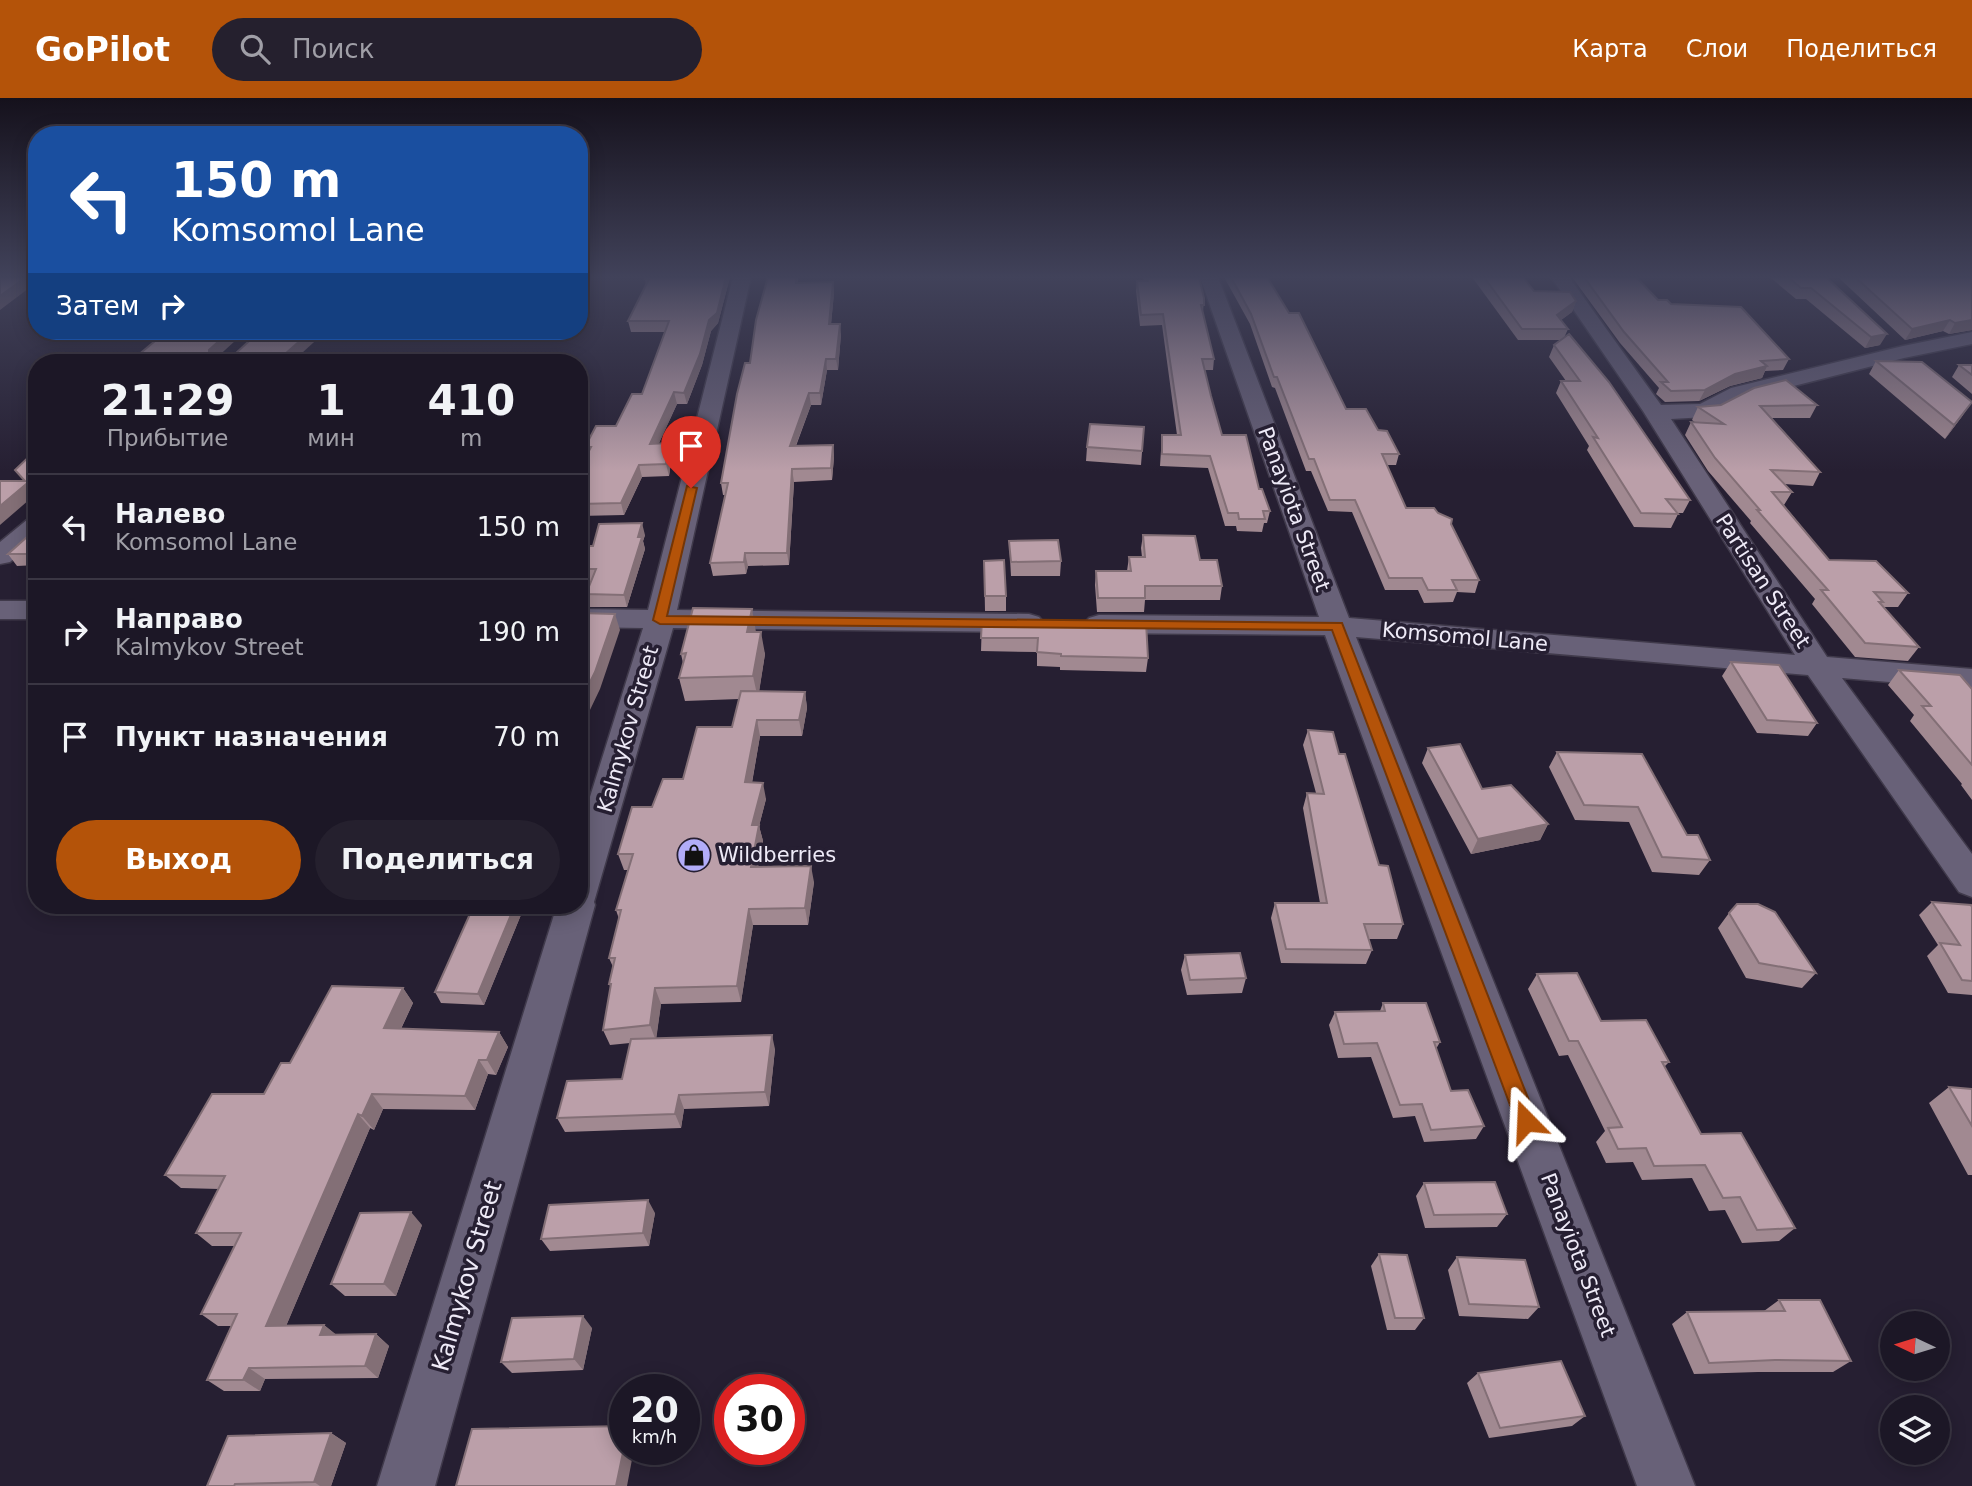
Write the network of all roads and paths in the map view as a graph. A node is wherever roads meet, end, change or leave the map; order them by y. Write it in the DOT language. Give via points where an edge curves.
graph roads {
  1 [pos="727,342"];
  2 [pos="1233,342"];
  3 [pos="1605,342"];
  4 [pos="1892,342"];
  5 [pos="1953,342"];
  6 [pos="1903,352"];
  7 [pos="1922,368"];
  8 [pos="1654,411"];
  9 [pos="28,533"];
  10 [pos="0,556"];
  11 [pos="0,610"];
  12 [pos="28,610"];
  13 [pos="588,618"];
  14 [pos="660,620"];
  15 [pos="1337,626"];
  16 [pos="1819,668"];
  17 [pos="1972,679"];
  18 [pos="588,864"];
  19 [pos="1972,882"];
  20 [pos="573,914"];
  21 [pos="405,1486"];
  22 [pos="1666,1486"];
  1 -- 14 [label="street, Kalmykov Street"];
  2 -- 15 [label="street, Panayiota Street"];
  3 -- 8 [label="street, Partisan Street"];
  4 -- 6 [label="street"];
  5 -- 6 [label="street"];
  6 -- 7 [label="street"];
  6 -- 8 [label="street" via="1739,393 1706,410"];
  8 -- 16 [label="street, Partisan Street"];
  9 -- 10 [label="street"];
  11 -- 12 [label="street"];
  13 -- 14 [label="street, Komsomol Lane"];
  14 -- 15 [label="street, Komsomol Lane"];
  14 -- 18 [label="street, Kalmykov Street"];
  15 -- 16 [label="street, Komsomol Lane"];
  15 -- 22 [label="street, Panayiota Street"];
  16 -- 17 [label="street, Komsomol Lane"];
  16 -- 19 [label="street, Partisan Street"];
  20 -- 21 [label="street, Kalmykov Street"];
}
